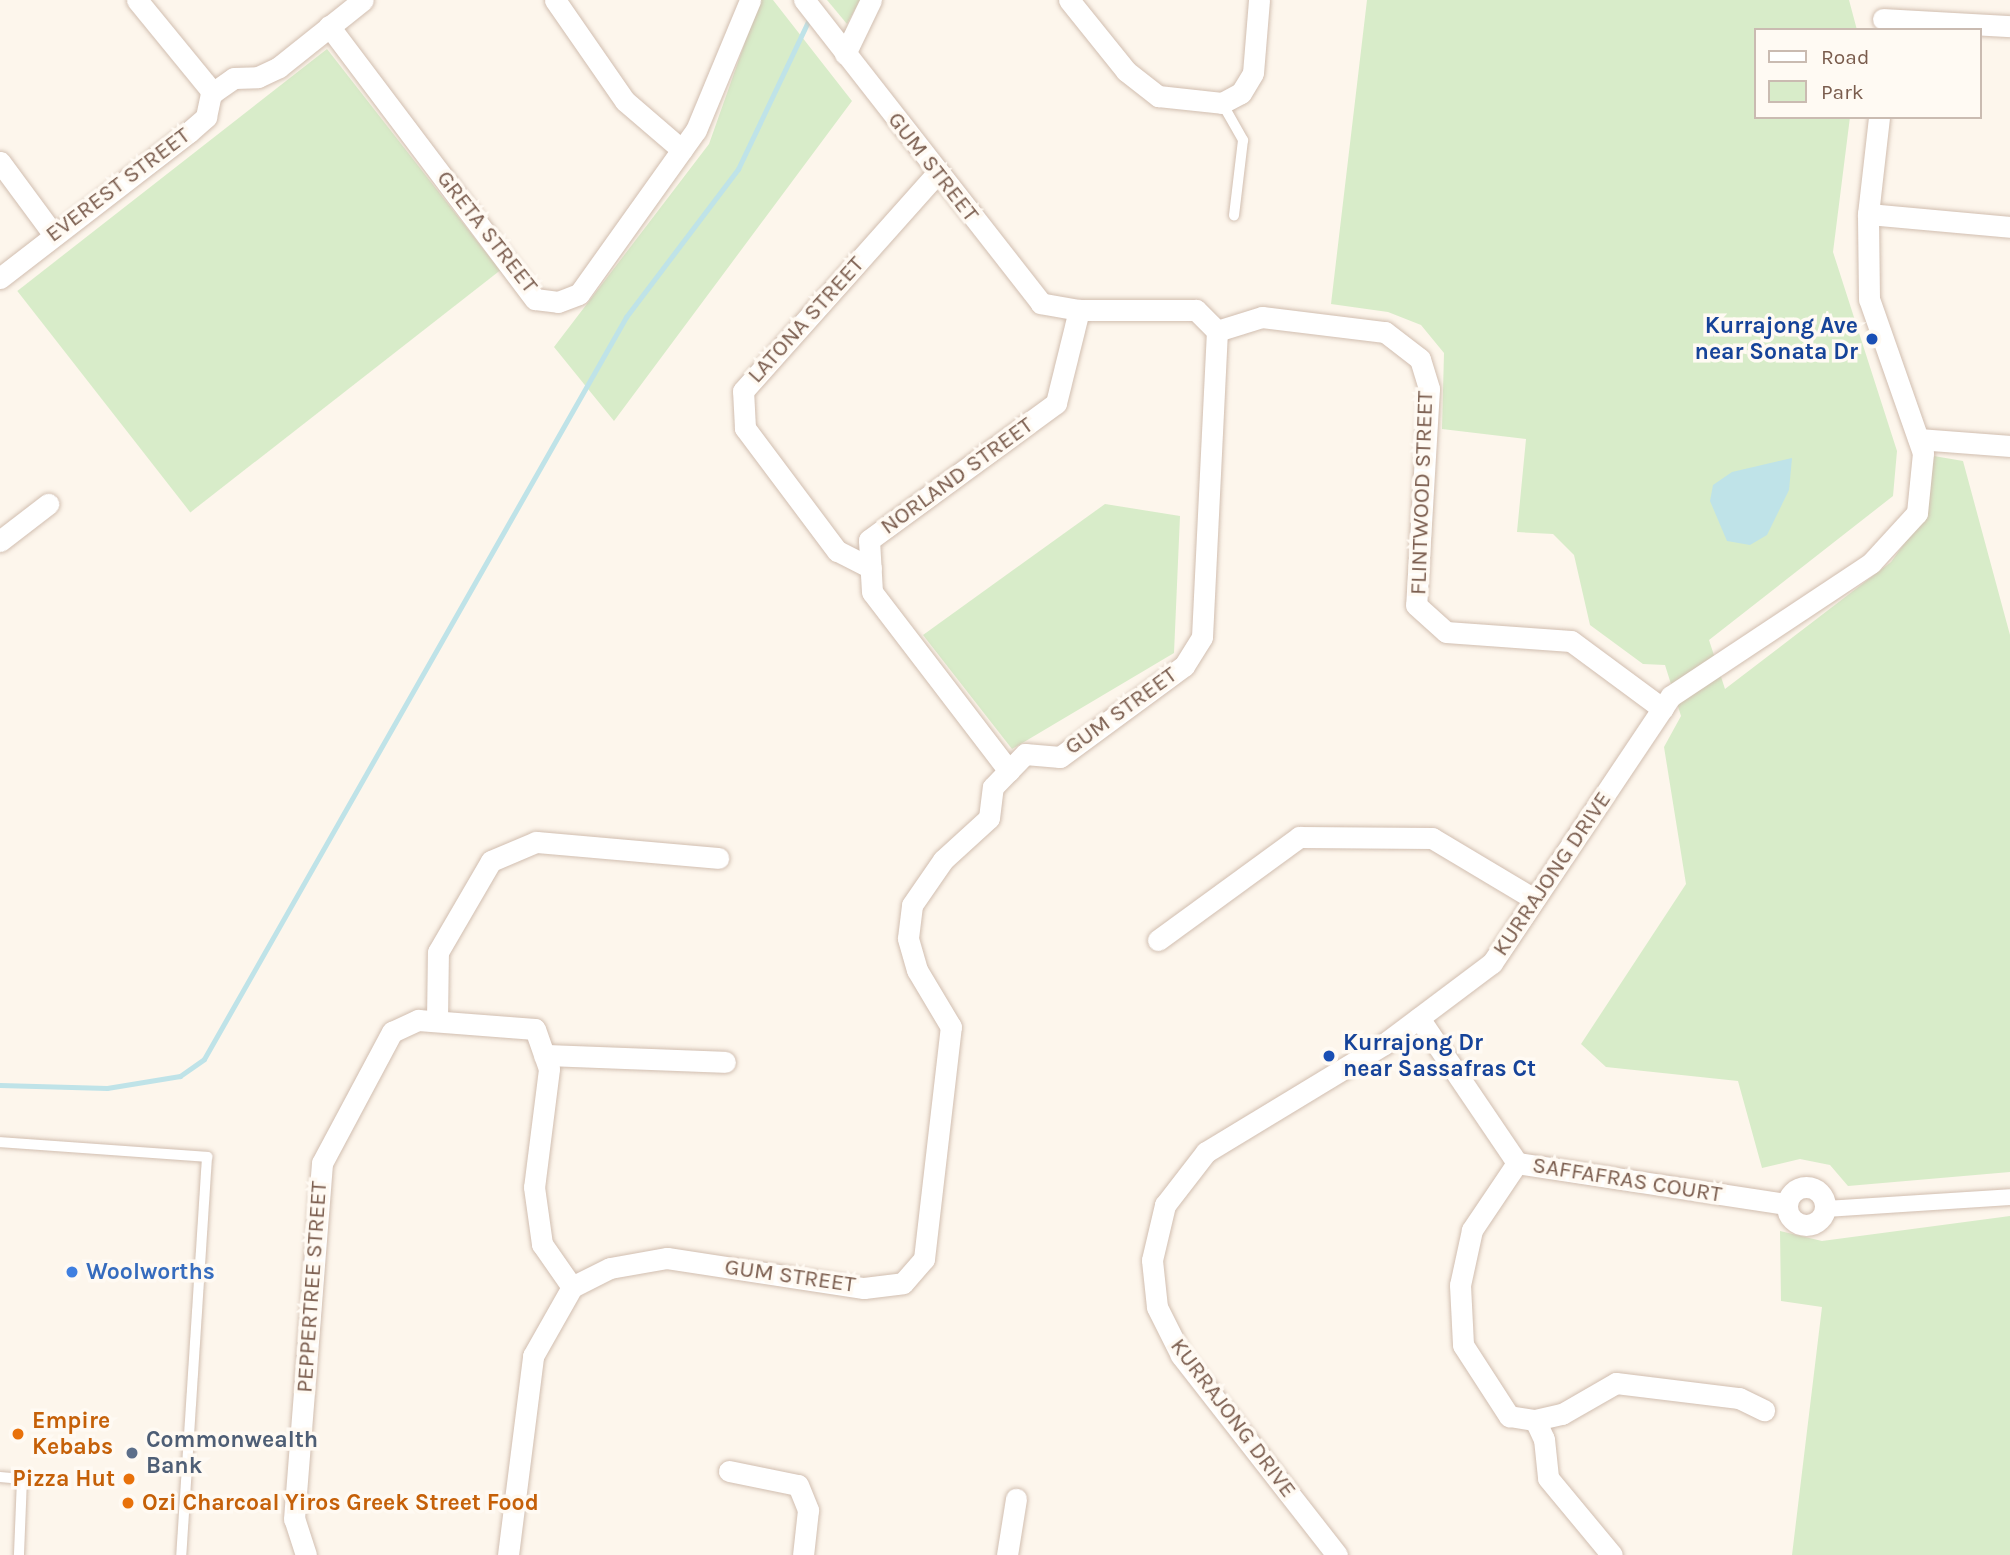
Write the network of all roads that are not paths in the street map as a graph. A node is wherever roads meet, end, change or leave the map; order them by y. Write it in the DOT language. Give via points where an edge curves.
graph roads {
  1 [pos="137,0"];
  2 [pos="363,0"];
  3 [pos="555,0"];
  4 [pos="750,0"];
  5 [pos="804,0"];
  6 [pos="871,0"];
  7 [pos="1069,0"];
  8 [pos="1259,0"];
  9 [pos="1882,16"];
  10 [pos="329,26"];
  11 [pos="2010,26"];
  12 [pos="845,54"];
  13 [pos="213,93"];
  14 [pos="1222,103"];
  15 [pos="1879,119"];
  16 [pos="682,150"];
  17 [pos="0,162"];
  18 [pos="937,173"];
  19 [pos="1868,214"];
  20 [pos="1234,215"];
  21 [pos="2010,227"];
  22 [pos="53,234"];
  23 [pos="0,278"];
  24 [pos="1079,310"];
  25 [pos="1217,331"];
  26 [pos="1919,439"];
  27 [pos="2010,446"];
  28 [pos="48,504"];
  29 [pos="0,541"];
  30 [pos="871,568"];
  31 [pos="1663,709"];
  32 [pos="1009,771"];
  33 [pos="718,858"];
  34 [pos="1534,899"];
  35 [pos="1157,940"];
  36 [pos="1419,1018"];
  37 [pos="437,1020"];
  38 [pos="544,1055"];
  39 [pos="725,1062"];
  40 [pos="0,1142"];
  41 [pos="1517,1163"];
  42 [pos="2010,1197"];
  43 [pos="1826,1209"];
  44 [pos="572,1287"];
  45 [pos="1764,1410"];
  46 [pos="1535,1420"];
  47 [pos="729,1471"];
  48 [pos="0,1477"];
  49 [pos="1016,1499"];
  50 [pos="19,1555"];
  51 [pos="181,1555"];
  52 [pos="306,1555"];
  53 [pos="508,1555"];
  54 [pos="803,1555"];
  55 [pos="1007,1555"];
  56 [pos="1337,1555"];
  57 [pos="1612,1555"];
  1 -- 13 [label="street"];
  2 -- 10 [label="street"];
  3 -- 16 [label="street" via="625,101"];
  4 -- 16 [label="street, GRETA STREET" via="696,130"];
  5 -- 12 [label="street, GUM STREET"];
  6 -- 12 [label="street"];
  7 -- 14 [label="street" via="1126,71 1158,96"];
  8 -- 14 [label="street" via="1253,73 1241,93"];
  9 -- 11 [label="street"];
  10 -- 13 [label="street" via="279,67 258,78 234,78"];
  10 -- 16 [label="street, GRETA STREET" via="535,299 558,302 579,294"];
  12 -- 18 [label="street, GUM STREET"];
  13 -- 22 [label="street, EVEREST STREET" via="206,117"];
  14 -- 20 [label="lane" via="1243,140"];
  15 -- 19 [label="street, KURRAJONG DRIVE"];
  17 -- 22 [label="street"];
  18 -- 24 [label="street, GUM STREET" via="1041,303"];
  18 -- 30 [label="street, LATONA STREET" via="743,391 745,428 837,551"];
  19 -- 21 [label="street"];
  19 -- 26 [label="street, KURRAJONG DRIVE" via="1869,299"];
  22 -- 23 [label="street, EVEREST STREET"];
  24 -- 25 [label="street, GUM STREET" via="1196,310"];
  24 -- 30 [label="street, NORLAND STREET" via="1056,403 869,540"];
  25 -- 31 [label="street, FLINTWOOD STREET" via="1262,317 1385,332 1420,359 1429,389 1416,605 1446,632 1571,641"];
  25 -- 32 [label="street, GUM STREET" via="1202,637 1184,666 1060,757 1025,754"];
  26 -- 27 [label="street"];
  26 -- 31 [label="street, KURRAJONG DRIVE" via="1923,453 1917,513 1871,564 1671,696"];
  28 -- 29 [label="street"];
  30 -- 32 [label="street, NORLAND STREET" via="872,592"];
  31 -- 34 [label="street, KURRAJONG DRIVE"];
  32 -- 44 [label="street, GUM STREET" via="993,787 989,818 943,860 912,905 908,938 917,970 951,1027 924,1259 903,1283 864,1288 667,1258 610,1268"];
  33 -- 37 [label="street" via="536,842 491,862 438,952"];
  34 -- 35 [label="street" via="1432,838 1299,837"];
  34 -- 36 [label="street, KURRAJONG DRIVE" via="1492,963"];
  36 -- 41 [label="street, SAFFAFRAS COURT"];
  36 -- 56 [label="street, KURRAJONG DRIVE" via="1206,1152 1165,1205 1152,1260 1157,1307 1181,1355"];
  37 -- 38 [label="street, PEPPERTREE STREET" via="535,1028"];
  37 -- 52 [label="street, PEPPERTREE STREET" via="418,1020 392,1032 322,1163 294,1519"];
  38 -- 39 [label="street"];
  38 -- 44 [label="street, PEPPERTREE STREET" via="549,1069 534,1187 542,1244"];
  40 -- 51 [label="lane" via="207,1157"];
  41 -- 43 [label="street, SAFFAFRAS COURT" via="1785,1204 1802,1225 1815,1223"];
  41 -- 46 [label="street" via="1472,1230 1460,1285 1463,1345 1509,1416"];
  42 -- 43 [label="street, SAFFAFRAS COURT"];
  44 -- 53 [label="street" via="533,1356"];
  45 -- 46 [label="street" via="1739,1398 1616,1383 1562,1414"];
  46 -- 57 [label="street" via="1544,1439 1548,1478"];
  47 -- 54 [label="street" via="798,1485 808,1510"];
  48 -- 50 [label="lane" via="22,1479"];
  49 -- 55 [label="street"];
}
